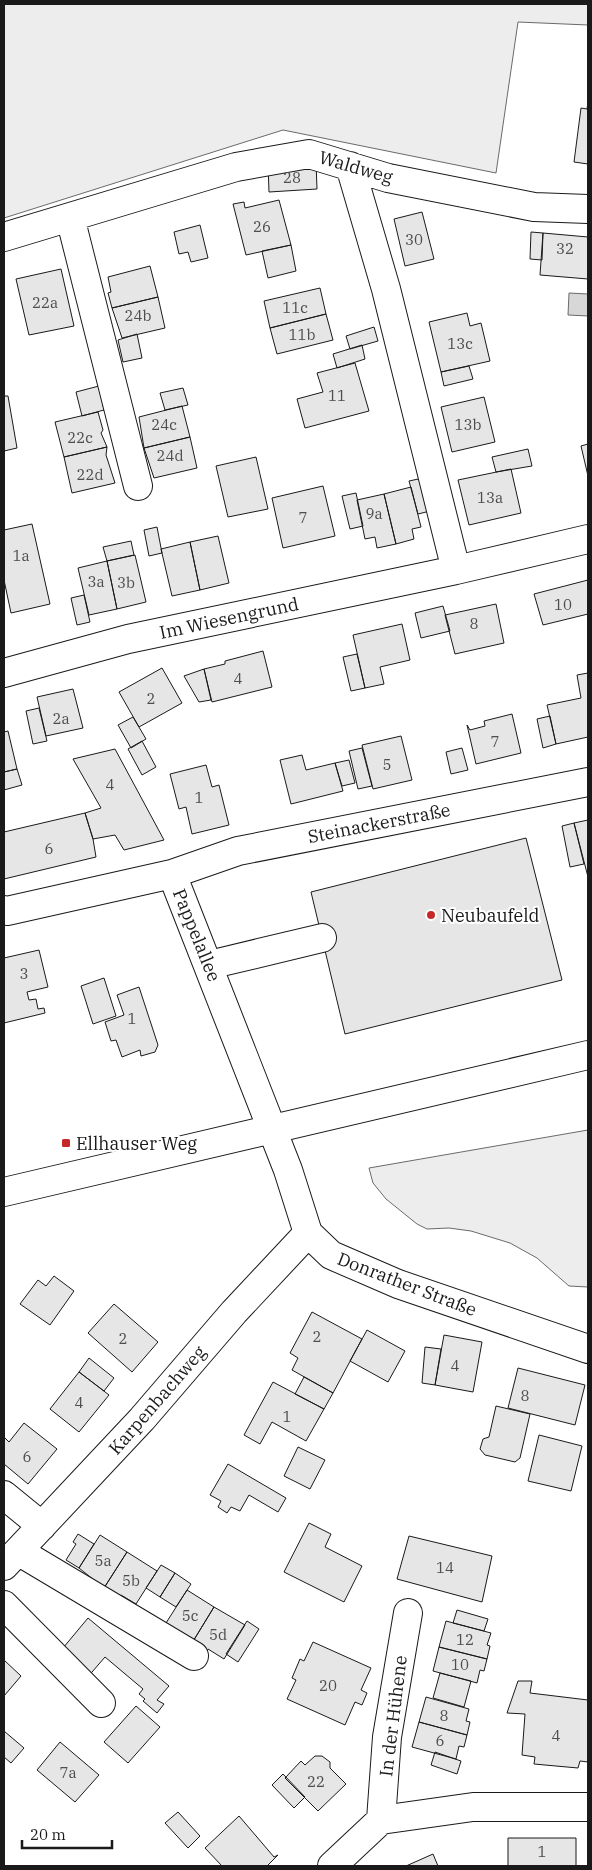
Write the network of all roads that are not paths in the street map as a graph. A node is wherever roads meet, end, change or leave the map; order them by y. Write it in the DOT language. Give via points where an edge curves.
graph roads {
  1 [pos="350,166"];
  2 [pos="588,208"];
  3 [pos="70,217"];
  4 [pos="4,237"];
  5 [pos="138,486"];
  6 [pos="588,539"];
  7 [pos="456,570"];
  8 [pos="4,673"];
  9 [pos="588,782"];
  10 [pos="172,874"];
  11 [pos="4,910"];
  12 [pos="322,938"];
  13 [pos="209,965"];
  14 [pos="588,1055"];
  15 [pos="271,1129"];
  16 [pos="4,1192"];
  17 [pos="308,1233"];
  18 [pos="588,1349"];
  19 [pos="4,1495"];
  20 [pos="42,1526"];
  21 [pos="11,1559"];
  22 [pos="4,1605"];
  23 [pos="408,1613"];
  24 [pos="194,1656"];
  25 [pos="101,1703"];
  26 [pos="588,1807"];
  27 [pos="382,1820"];
  28 [pos="332,1866"];
  1 -- 2 [label="street, Waldweg" via="388,178 534,207"];
  1 -- 3 [label="street, Waldweg" via="309,154 236,167"];
  1 -- 7 [label="street" via="386,289"];
  3 -- 4 [label="street, Waldweg"];
  3 -- 5 [label="street"];
  6 -- 7 [label="street, Im Wiesengrund"];
  7 -- 8 [label="street, Im Wiesengrund" via="128,639"];
  9 -- 10 [label="street, Steinackerstraße" via="238,852"];
  10 -- 11 [label="street, Pappelallee"];
  10 -- 13 [label="street, Pappelallee"];
  12 -- 13 [label="street"];
  13 -- 15 [label="street, Pappelallee"];
  14 -- 15 [label="street"];
  15 -- 16 [label="street"];
  15 -- 17 [label="street, Donrather Straße"];
  17 -- 18 [label="street, Donrather Straße" via="331,1255 398,1284"];
  17 -- 20 [label="street, Karpenbachweg"];
  19 -- 20 [label="street"];
  20 -- 21 [label="street, Karpenbachweg"];
  21 -- 24 [label="street"];
  22 -- 25 [label="street"];
  23 -- 27 [label="street, In der Hühene" via="387,1737"];
  26 -- 27 [label="street" via="472,1807"];
  27 -- 28 [label="street"];
}
